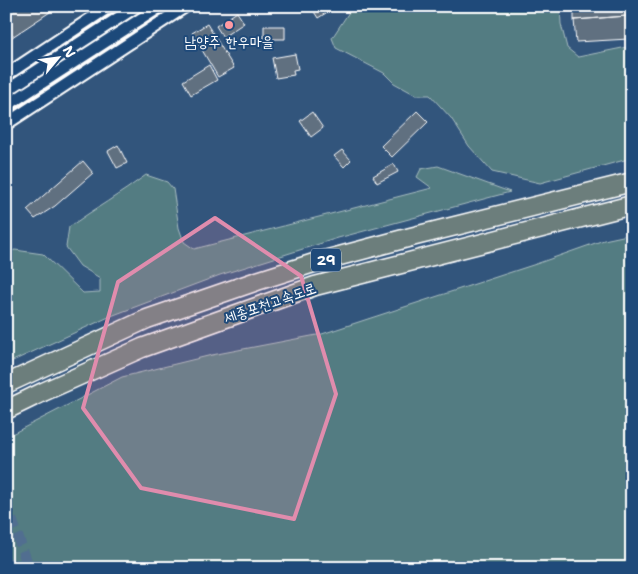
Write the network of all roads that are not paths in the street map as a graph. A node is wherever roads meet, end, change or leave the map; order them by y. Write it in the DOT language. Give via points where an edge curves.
graph roads {
  1 [pos="110,6"];
  2 [pos="137,6"];
  3 [pos="161,6"];
  4 [pos="186,6"];
  5 [pos="6,75"];
  6 [pos="6,91"];
  7 [pos="6,106"];
  8 [pos="6,124"];
  9 [pos="632,182"];
  10 [pos="632,205"];
  11 [pos="6,384"];
  12 [pos="6,410"];
  1 -- 5 [label="street"];
  2 -- 6 [label="street"];
  3 -- 7 [label="street"];
  4 -- 8 [label="street"];
  9 -- 11 [label="highway, 세종포천고속도로 / 29" via="317,262 257,281 147,319"];
  10 -- 12 [label="highway, 세종포천고속도로 / 29" via="315,286 142,348"];
}
